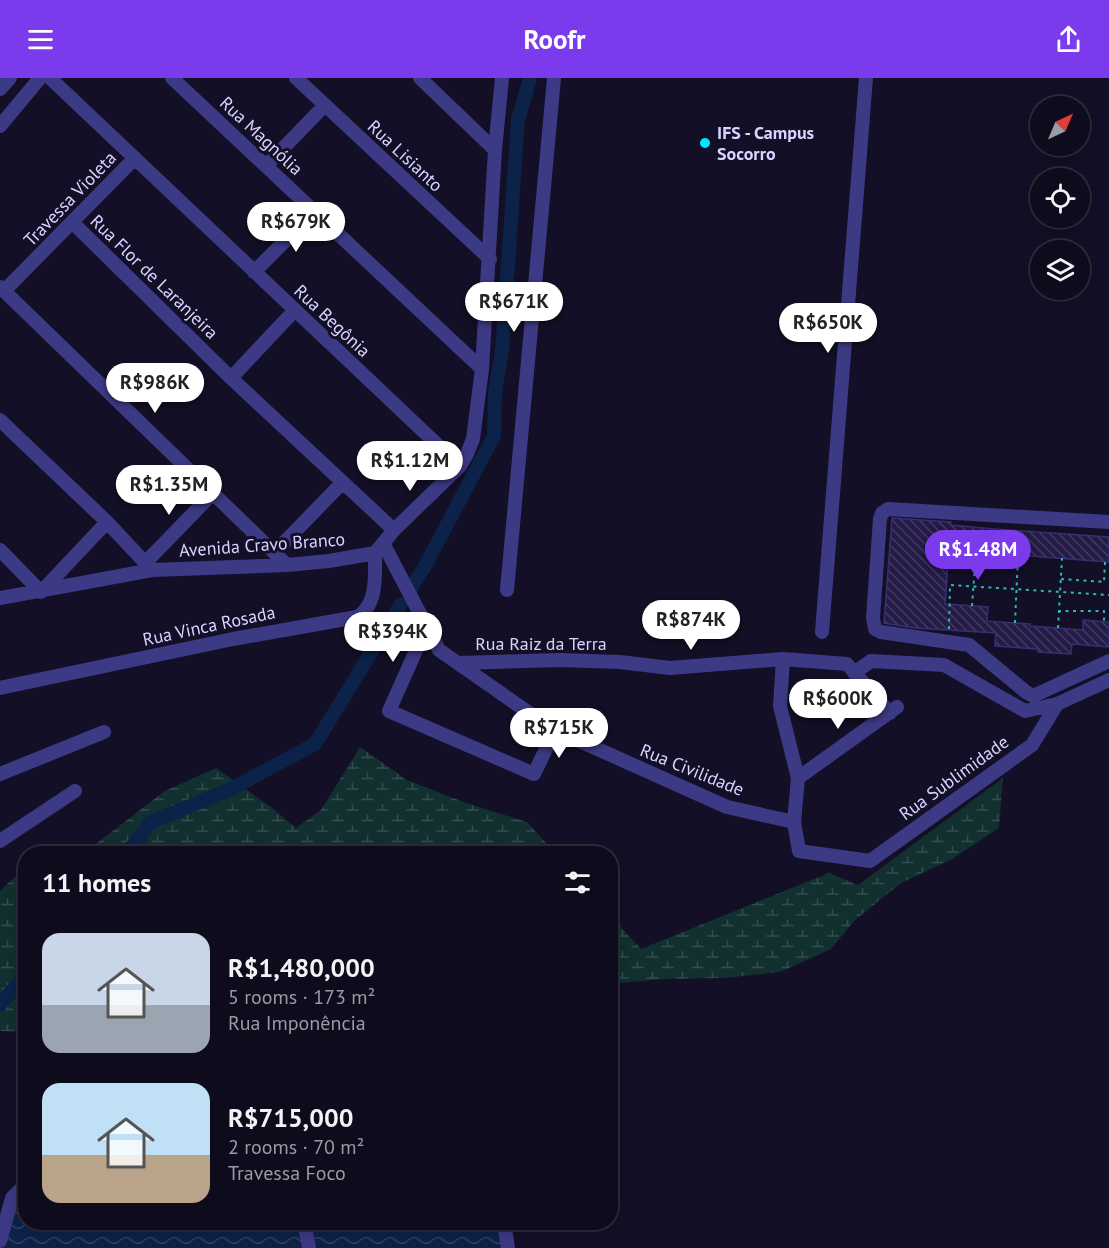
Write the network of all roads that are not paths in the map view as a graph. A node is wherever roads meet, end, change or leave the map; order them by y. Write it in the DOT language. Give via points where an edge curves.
graph roads {
  1 [pos="10,78"];
  2 [pos="40,78"];
  3 [pos="50,78"];
  4 [pos="172,78"];
  5 [pos="296,78"];
  6 [pos="420,78"];
  7 [pos="502,78"];
  8 [pos="554,78"];
  9 [pos="866,78"];
  10 [pos="0,89"];
  11 [pos="324,106"];
  12 [pos="5,110"];
  13 [pos="0,126"];
  14 [pos="495,150"];
  15 [pos="135,158"];
  16 [pos="266,166"];
  17 [pos="315,211"];
  18 [pos="73,223"];
  19 [pos="490,259"];
  20 [pos="254,272"];
  21 [pos="2,289"];
  22 [pos="295,310"];
  23 [pos="482,369"];
  24 [pos="231,378"];
  25 [pos="0,420"];
  26 [pos="460,466"];
  27 [pos="342,483"];
  28 [pos="214,492"];
  29 [pos="107,522"];
  30 [pos="1109,522"];
  31 [pos="394,530"];
  32 [pos="379,548"];
  33 [pos="0,550"];
  34 [pos="275,552"];
  35 [pos="287,565"];
  36 [pos="149,566"];
  37 [pos="507,590"];
  38 [pos="41,591"];
  39 [pos="0,598"];
  40 [pos="426,628"];
  41 [pos="822,632"];
  42 [pos="783,658"];
  43 [pos="1109,661"];
  44 [pos="458,663"];
  45 [pos="854,673"];
  46 [pos="1109,680"];
  47 [pos="0,688"];
  48 [pos="1057,704"];
  49 [pos="555,730"];
  50 [pos="104,732"];
  51 [pos="0,774"];
  52 [pos="798,778"];
  53 [pos="75,791"];
  54 [pos="794,822"];
  55 [pos="0,841"];
  56 [pos="18,1192"];
  57 [pos="306,1230"];
  58 [pos="505,1230"];
  59 [pos="0,1241"];
  60 [pos="309,1248"];
  61 [pos="508,1248"];
  1 -- 10 [label="street"];
  2 -- 12 [label="street"];
  3 -- 15 [label="street, Rua Begônia"];
  4 -- 16 [label="street, Rua Magnólia"];
  5 -- 11 [label="street, Rua Lisianto"];
  6 -- 14 [label="street"];
  7 -- 14 [label="street"];
  8 -- 37 [label="street"];
  9 -- 41 [label="street"];
  11 -- 16 [label="street"];
  11 -- 19 [label="street, Rua Lisianto"];
  12 -- 13 [label="street"];
  14 -- 19 [label="street"];
  15 -- 18 [label="street, Travessa Violeta"];
  15 -- 20 [label="street, Rua Begônia"];
  16 -- 17 [label="street, Rua Magnólia"];
  17 -- 20 [label="street"];
  17 -- 23 [label="street, Rua Magnólia"];
  18 -- 21 [label="street, Travessa Violeta"];
  18 -- 24 [label="street, Rua Flor de Laranjeira"];
  19 -- 23 [label="street"];
  20 -- 22 [label="street, Rua Begônia"];
  21 -- 28 [label="street"];
  22 -- 24 [label="street"];
  22 -- 26 [label="street, Rua Begônia"];
  23 -- 26 [label="street" via="473,439"];
  24 -- 27 [label="street, Rua Flor de Laranjeira"];
  25 -- 29 [label="street"];
  26 -- 31 [label="street"];
  27 -- 31 [label="street, Rua Flor de Laranjeira"];
  27 -- 34 [label="street"];
  28 -- 34 [label="street"];
  28 -- 36 [label="street"];
  29 -- 36 [label="street"];
  29 -- 38 [label="street"];
  30 -- 43 [label="street" via="888,510 880,519 873,618 875,629 881,632 969,645 1033,696"];
  31 -- 32 [label="street"];
  32 -- 35 [label="street, Avenida Cravo Branco" via="329,561"];
  32 -- 40 [label="street, Rua Civilidade"];
  32 -- 47 [label="street, Rua Vinca Rosada" via="369,606 357,617"];
  33 -- 38 [label="street"];
  34 -- 35 [label="street"];
  35 -- 36 [label="street, Avenida Cravo Branco"];
  36 -- 38 [label="street, Avenida Cravo Branco"];
  38 -- 39 [label="street, Avenida Cravo Branco"];
  40 -- 44 [label="street, Rua Civilidade" via="439,650"];
  40 -- 49 [label="street" via="389,711 534,774"];
  42 -- 44 [label="street, Rua Raiz da Terra" via="670,668 560,660"];
  42 -- 45 [label="street, Rua Raiz da Terra" via="847,664"];
  42 -- 52 [label="street" via="780,706"];
  44 -- 49 [label="street, Rua Civilidade"];
  45 -- 48 [label="street" via="871,661 944,665 1025,711"];
  45 -- 52 [label="street, Rua Raiz da Terra" via="893,710"];
  46 -- 48 [label="street"];
  48 -- 54 [label="street, Rua Sublimidade" via="1032,745 870,861 799,851"];
  49 -- 54 [label="street, Rua Civilidade" via="727,807"];
  50 -- 51 [label="street"];
  52 -- 54 [label="street"];
  53 -- 55 [label="street"];
  56 -- 59 [label="street" via="12,1198"];
  57 -- 60 [label="street"];
  58 -- 61 [label="street"];
}
